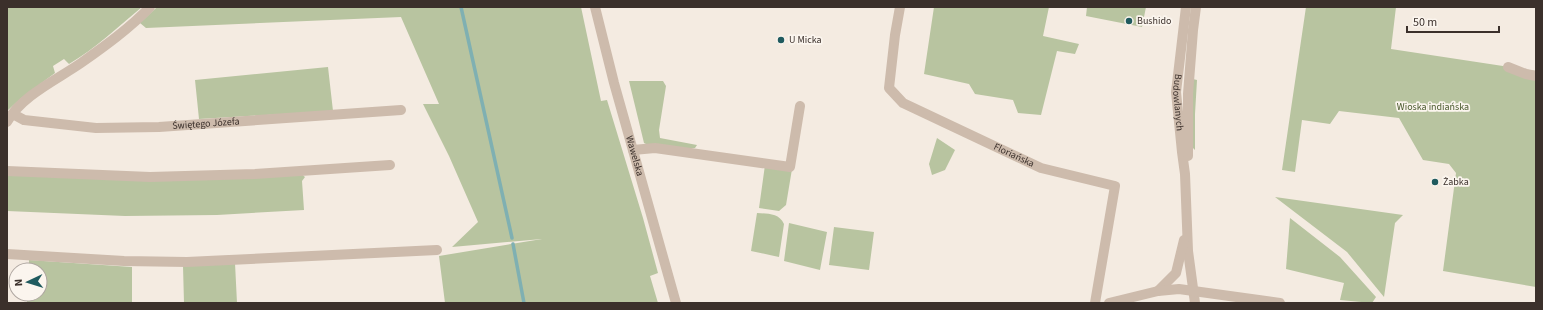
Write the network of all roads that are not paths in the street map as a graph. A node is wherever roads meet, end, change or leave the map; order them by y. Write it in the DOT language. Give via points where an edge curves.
graph roads {
  1 [pos="150,7"];
  2 [pos="595,7"];
  3 [pos="900,7"];
  4 [pos="1186,7"];
  5 [pos="1196,7"];
  6 [pos="1508,67"];
  7 [pos="1536,76"];
  8 [pos="800,106"];
  9 [pos="401,110"];
  10 [pos="10,118"];
  11 [pos="633,150"];
  12 [pos="390,165"];
  13 [pos="7,171"];
  14 [pos="1186,174"];
  15 [pos="1187,228"];
  16 [pos="437,250"];
  17 [pos="7,254"];
  18 [pos="1193,290"];
  19 [pos="1158,291"];
  20 [pos="1232,296"];
  21 [pos="676,303"];
  22 [pos="1095,303"];
  23 [pos="1110,303"];
  24 [pos="1195,303"];
  25 [pos="1220,303"];
  26 [pos="1280,303"];
  1 -- 10 [label="street, Świętego Józefa" via="103,47 32,95"];
  2 -- 11 [label="street, Wawelska"];
  3 -- 22 [label="street, Floriańska" via="889,88 903,103 1041,168 1115,186"];
  4 -- 14 [label="street, Budowlanych" via="1176,92"];
  5 -- 14 [label="street, Budowlanych" via="1188,94"];
  6 -- 7 [label="street"];
  8 -- 11 [label="street" via="790,167 655,148"];
  9 -- 10 [label="street, Świętego Józefa" via="159,127 96,128"];
  11 -- 21 [label="street, Wawelska"];
  12 -- 13 [label="street" via="255,174 150,177"];
  14 -- 15 [label="street, Budowlanych"];
  15 -- 18 [label="street, Budowlanych"];
  15 -- 19 [label="street" via="1176,273"];
  16 -- 17 [label="street" via="187,262 88,260"];
  18 -- 19 [label="street" via="1179,288"];
  18 -- 20 [label="street"];
  18 -- 24 [label="street, Budowlanych"];
  19 -- 23 [label="street"];
  20 -- 25 [label="street"];
  20 -- 26 [label="street"];
}
